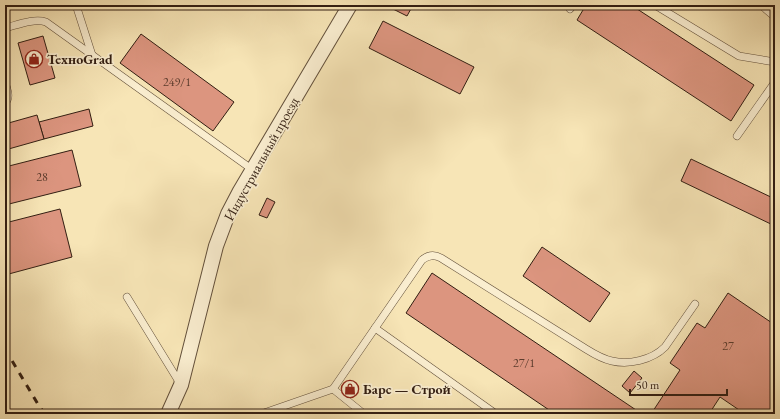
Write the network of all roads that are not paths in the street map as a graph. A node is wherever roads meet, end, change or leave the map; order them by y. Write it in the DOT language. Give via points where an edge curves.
graph roads {
  1 [pos="76,5"];
  2 [pos="350,5"];
  3 [pos="655,5"];
  4 [pos="761,5"];
  5 [pos="775,16"];
  6 [pos="5,28"];
  7 [pos="92,55"];
  8 [pos="775,62"];
  9 [pos="5,82"];
  10 [pos="775,82"];
  11 [pos="5,103"];
  12 [pos="737,136"];
  13 [pos="253,170"];
  14 [pos="127,297"];
  15 [pos="695,304"];
  16 [pos="375,328"];
  17 [pos="181,385"];
  18 [pos="333,389"];
  19 [pos="168,414"];
  20 [pos="261,414"];
  21 [pos="364,414"];
  22 [pos="496,414"];
  1 -- 7 [label="lane"];
  2 -- 13 [label="street, Индустриальный проезд"];
  3 -- 8 [label="lane" via="739,56"];
  4 -- 5 [label="lane"];
  6 -- 7 [label="lane" via="41,20"];
  7 -- 13 [label="lane"];
  9 -- 11 [label="lane" via="8,96"];
  10 -- 12 [label="lane"];
  13 -- 17 [label="street, Индустриальный проезд" via="228,214 216,246"];
  14 -- 17 [label="lane"];
  15 -- 16 [label="lane" via="659,353 635,361 611,361 586,349 441,258 432,256 422,260"];
  16 -- 18 [label="lane"];
  16 -- 22 [label="lane"];
  17 -- 19 [label="street, Индустриальный проезд"];
  18 -- 20 [label="lane"];
  18 -- 21 [label="lane"];
}
